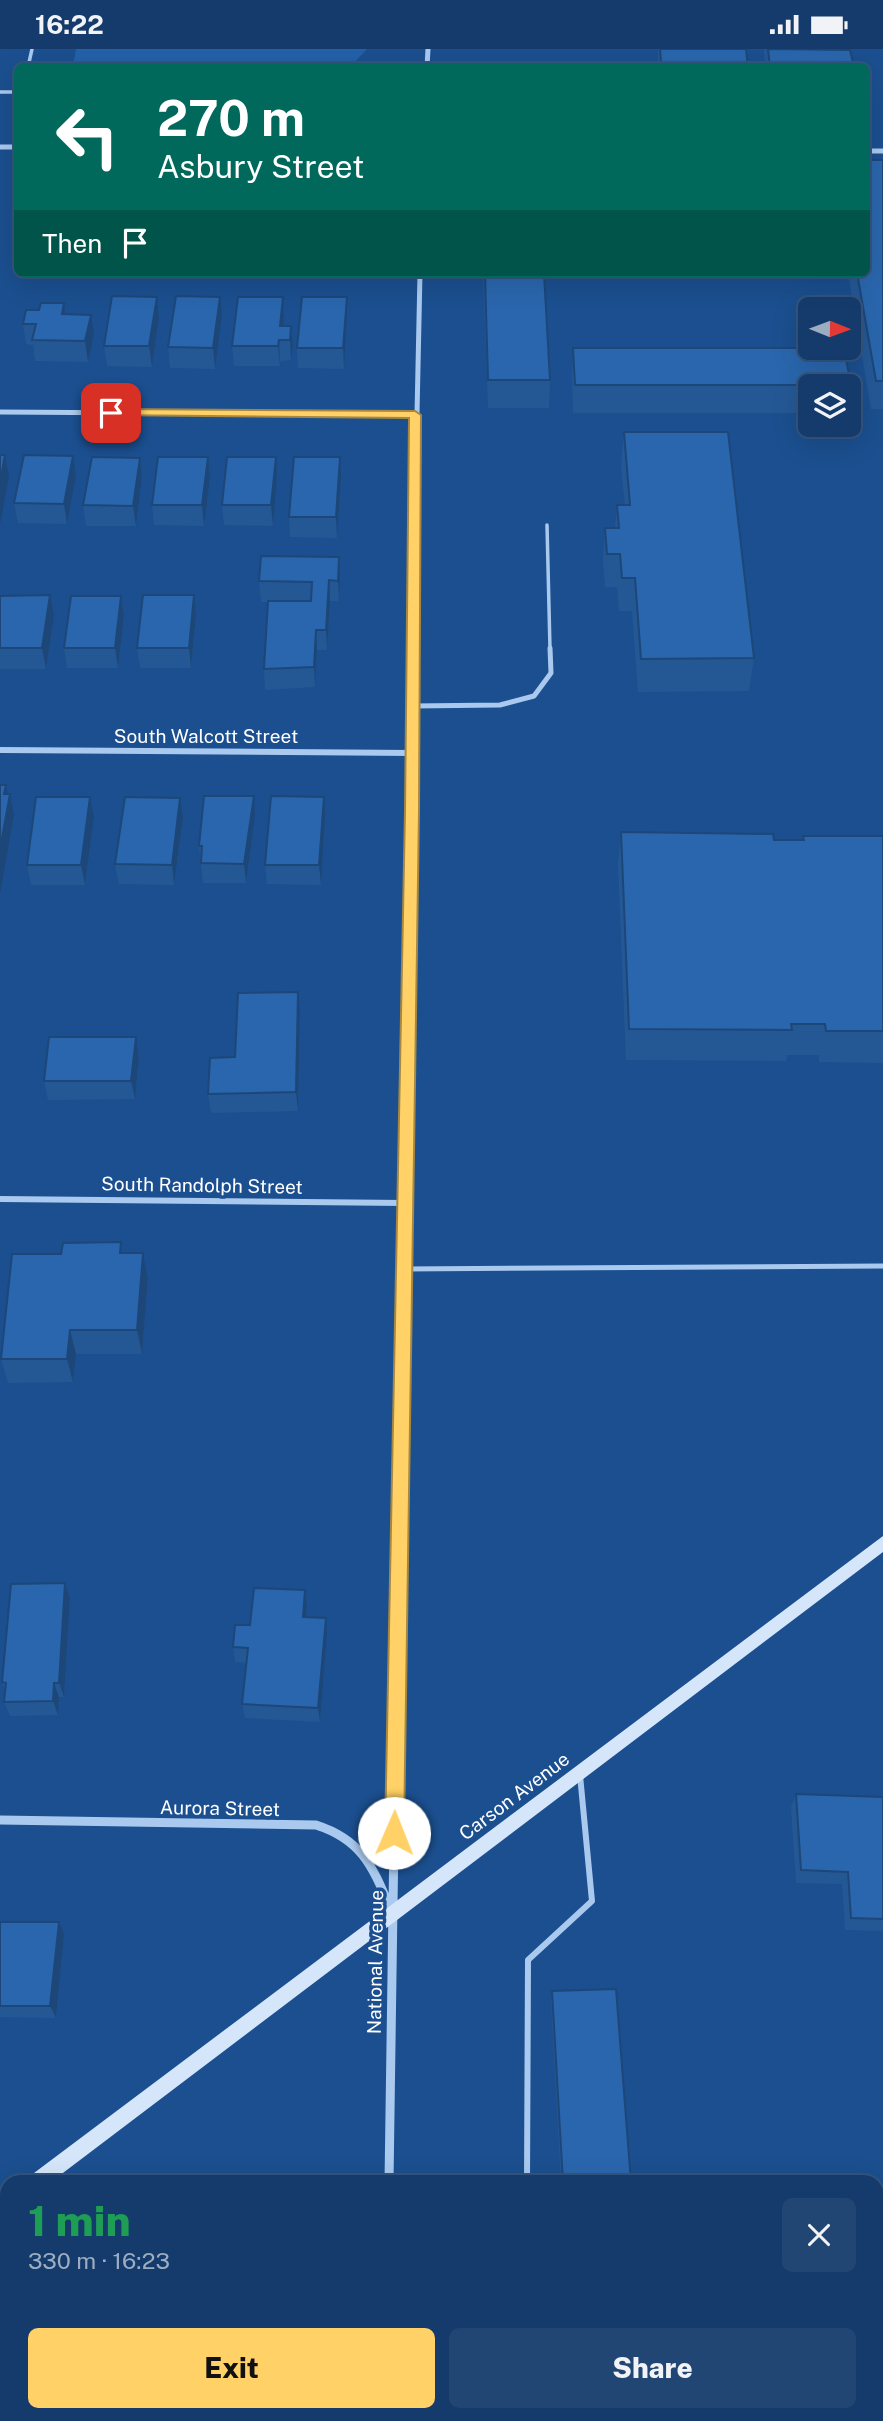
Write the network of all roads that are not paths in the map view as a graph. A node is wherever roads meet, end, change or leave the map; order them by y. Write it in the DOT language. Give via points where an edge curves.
graph roads {
  1 [pos="420,277"];
  2 [pos="0,412"];
  3 [pos="415,415"];
  4 [pos="547,525"];
  5 [pos="413,706"];
  6 [pos="0,750"];
  7 [pos="412,753"];
  8 [pos="0,1199"];
  9 [pos="404,1203"];
  10 [pos="883,1266"];
  11 [pos="404,1269"];
  12 [pos="883,1543"];
  13 [pos="580,1772"];
  14 [pos="0,1820"];
  15 [pos="393,1913"];
  16 [pos="45,2175"];
  17 [pos="389,2175"];
  18 [pos="527,2175"];
  1 -- 3 [label="street, National Avenue"];
  2 -- 3 [label="street"];
  3 -- 5 [label="street, National Avenue"];
  4 -- 5 [label="lane" via="551,673 534,696 500,705"];
  5 -- 7 [label="street, National Avenue"];
  6 -- 7 [label="street, South Walcott Street"];
  7 -- 9 [label="street, National Avenue"];
  8 -- 9 [label="street, South Randolph Street"];
  9 -- 11 [label="street, National Avenue"];
  10 -- 11 [label="lane"];
  11 -- 15 [label="street, National Avenue"];
  12 -- 13 [label="main road, Carson Avenue"];
  13 -- 15 [label="main road, Carson Avenue"];
  13 -- 18 [label="lane" via="592,1901 528,1960"];
  14 -- 15 [label="street, Aurora Street" via="316,1825 333,1829 366,1856"];
  15 -- 16 [label="main road, Carson Avenue"];
  15 -- 17 [label="street, National Avenue"];
}
